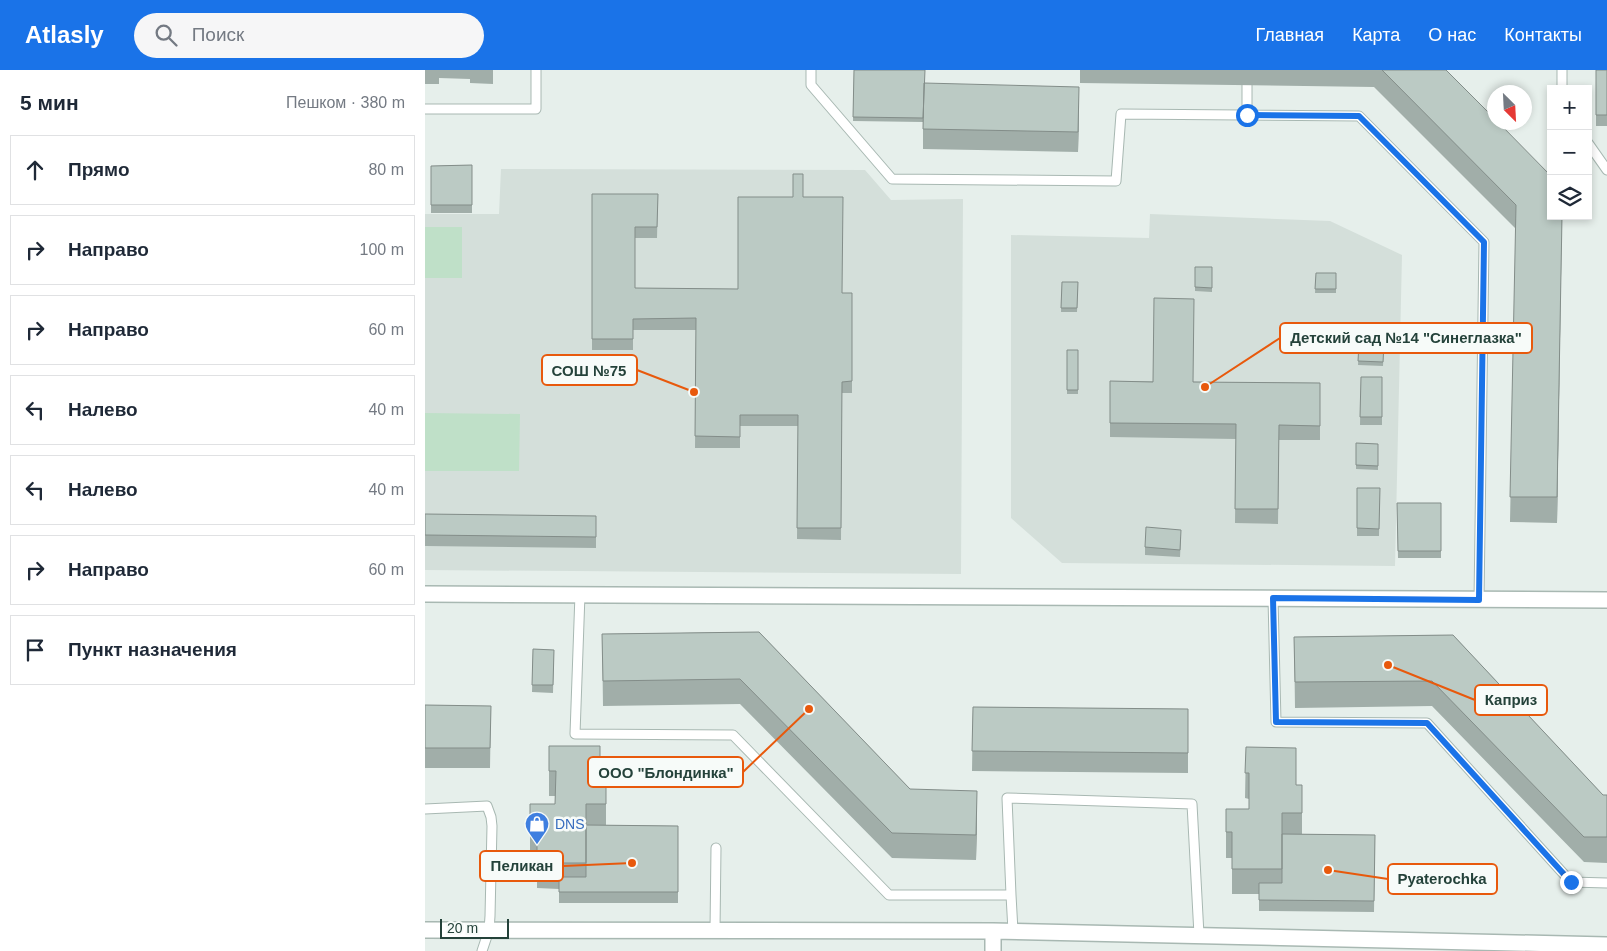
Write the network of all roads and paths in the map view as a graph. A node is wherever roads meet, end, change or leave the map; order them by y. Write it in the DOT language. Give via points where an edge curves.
graph roads {
  1 [pos="536,70"];
  2 [pos="811,70"];
  3 [pos="1562,70"];
  4 [pos="1247,85"];
  5 [pos="1562,85"];
  6 [pos="425,109"];
  7 [pos="1247,115"];
  8 [pos="1592,149"];
  9 [pos="1607,170"];
  10 [pos="425,594"];
  11 [pos="580,594"];
  12 [pos="1273,598"];
  13 [pos="1479,600"];
  14 [pos="1607,600"];
  15 [pos="425,809"];
  16 [pos="716,848"];
  17 [pos="1607,883"];
  18 [pos="1011,895"];
  19 [pos="425,930"];
  20 [pos="489,930"];
  21 [pos="715,930"];
  22 [pos="993,931"];
  23 [pos="1013,931"];
  24 [pos="1199,935"];
  25 [pos="1607,945"];
  26 [pos="482,951"];
  27 [pos="993,951"];
  1 -- 6 [label="lane" via="536,109"];
  2 -- 7 [label="lane" via="811,85 892,179 1116,181 1121,114"];
  3 -- 5 [label="lane"];
  4 -- 7 [label="lane"];
  7 -- 13 [label="lane" via="1359,116 1484,242"];
  8 -- 9 [label="lane"];
  10 -- 11 [label="street"];
  11 -- 12 [label="street"];
  11 -- 18 [label="lane" via="575,734 733,735 889,896"];
  12 -- 13 [label="street"];
  12 -- 17 [label="lane" via="1276,722 1427,723 1571,882"];
  13 -- 14 [label="street"];
  15 -- 20 [label="lane" via="487,806 492,826"];
  16 -- 21 [label="lane"];
  18 -- 23 [label="lane"];
  18 -- 24 [label="lane" via="1007,798 1192,804"];
  19 -- 20 [label="street"];
  20 -- 21 [label="street"];
  20 -- 26 [label="lane"];
  21 -- 22 [label="street"];
  22 -- 23 [label="street"];
  22 -- 27 [label="street"];
  23 -- 24 [label="street"];
  24 -- 25 [label="street"];
}
